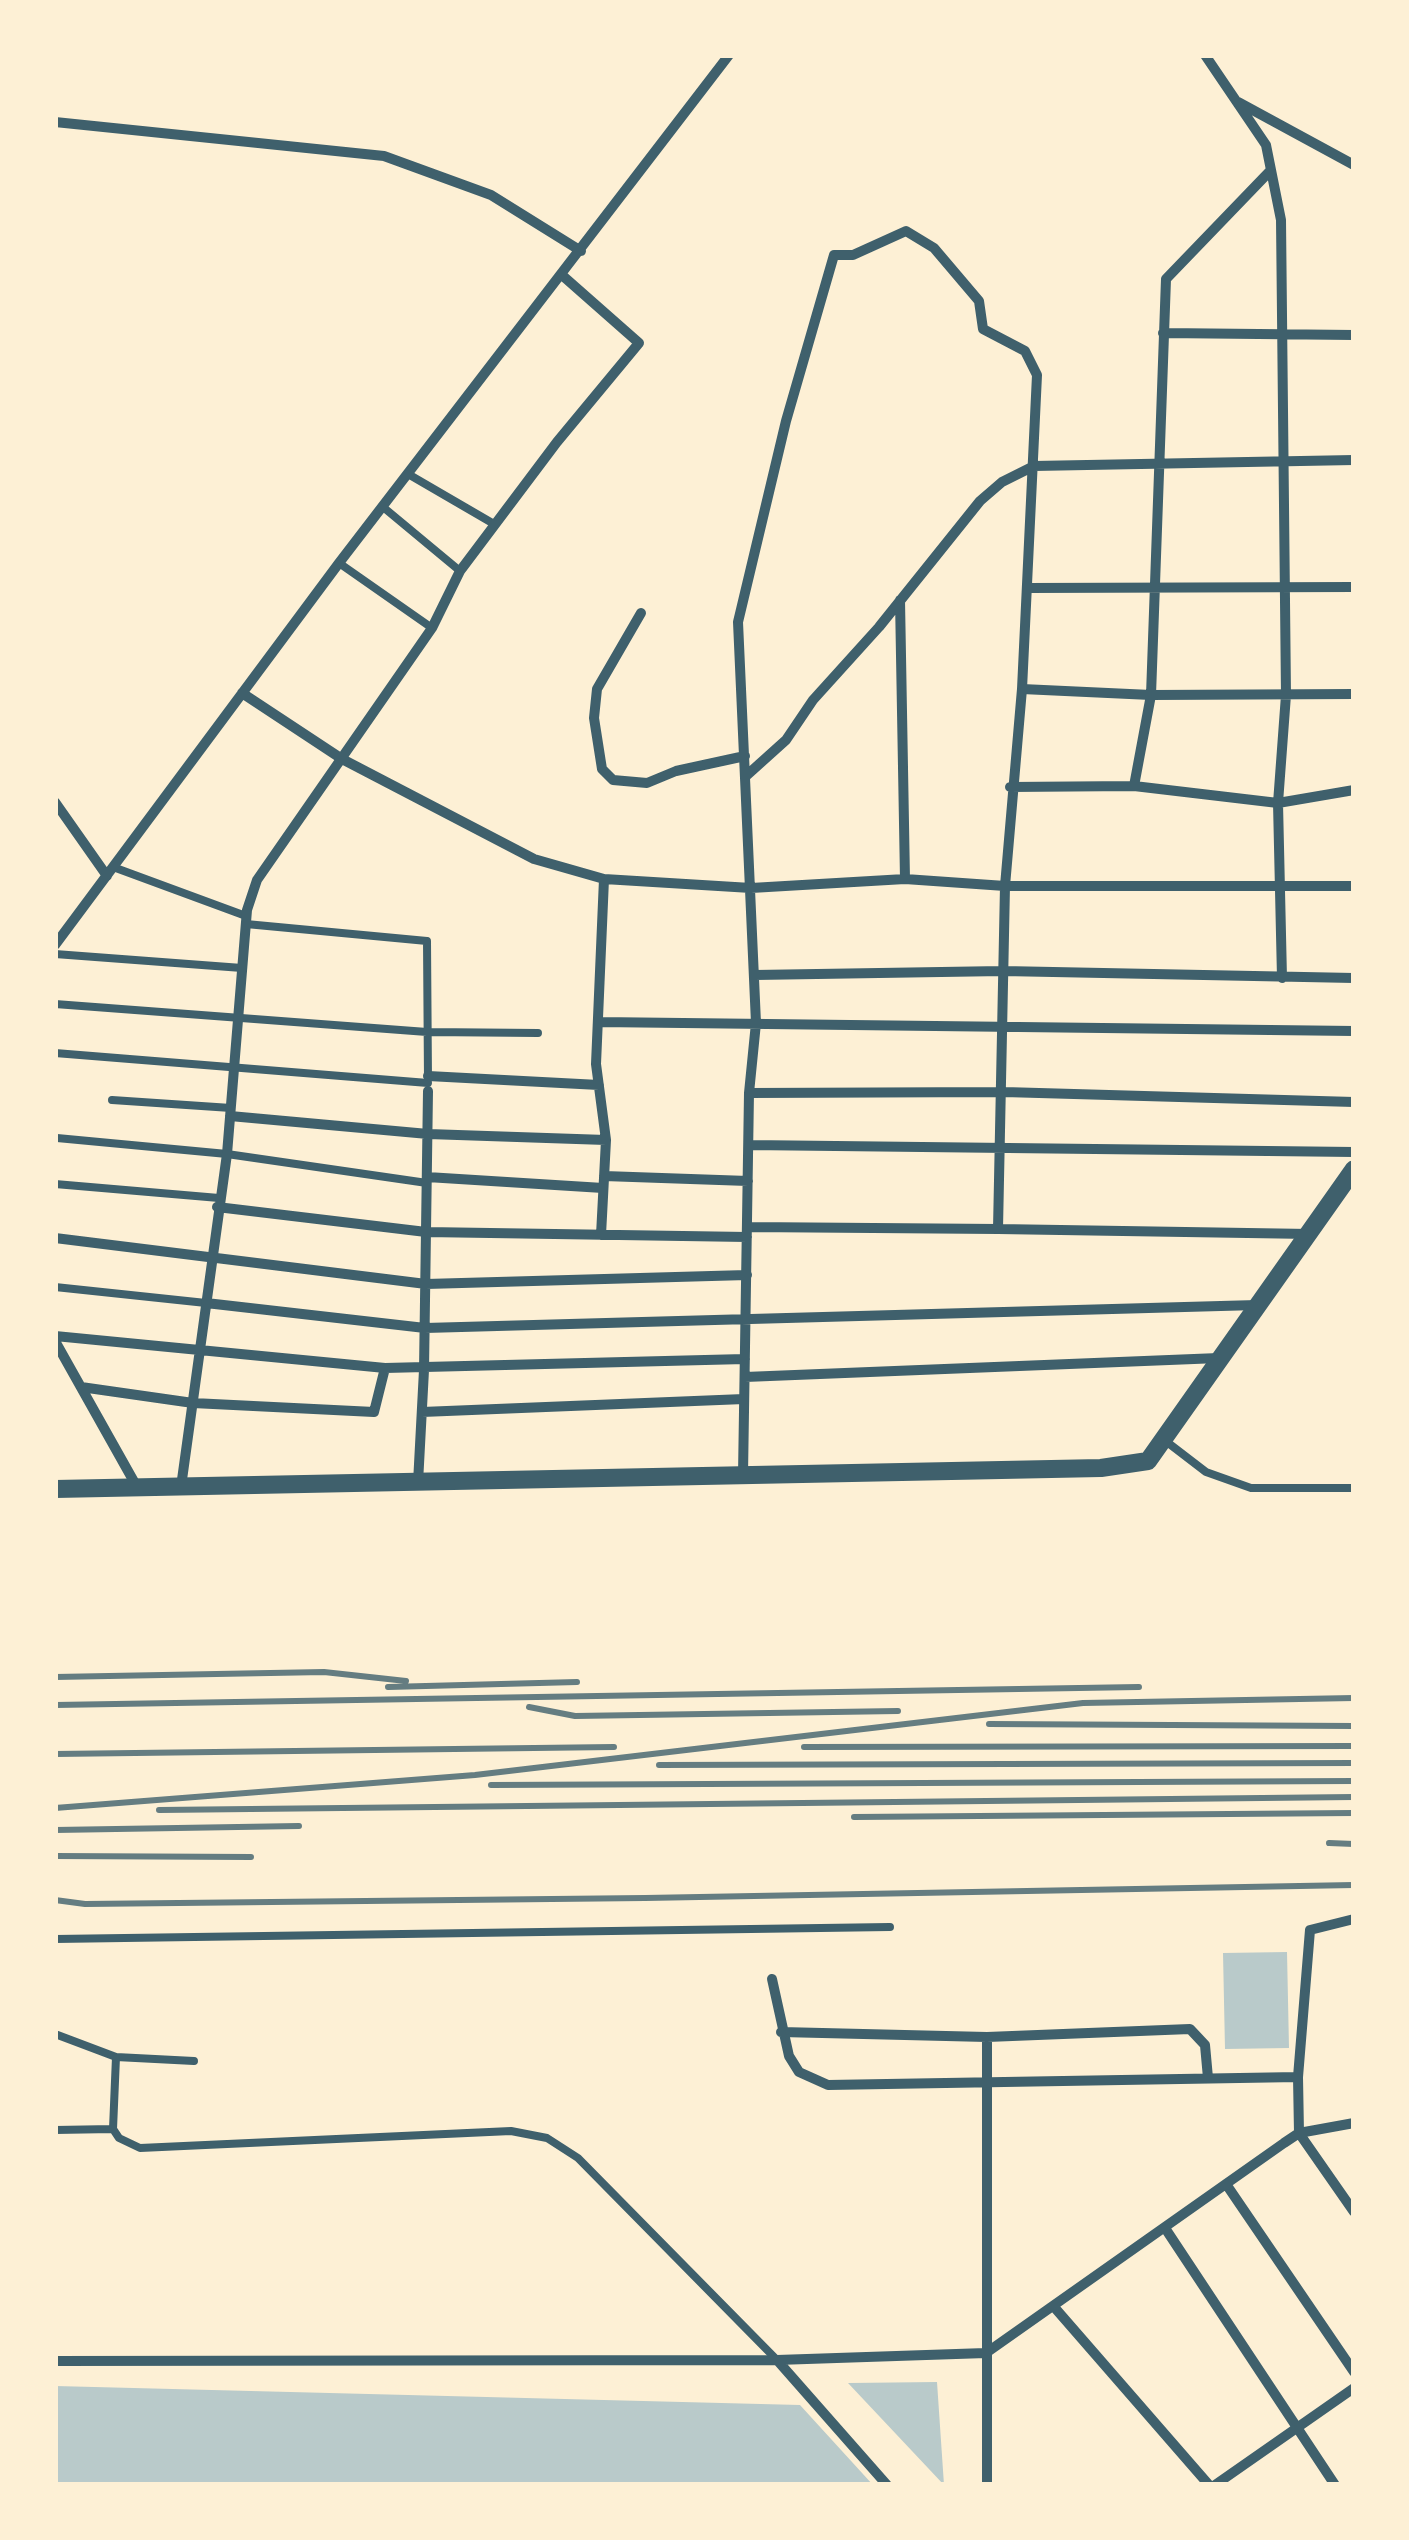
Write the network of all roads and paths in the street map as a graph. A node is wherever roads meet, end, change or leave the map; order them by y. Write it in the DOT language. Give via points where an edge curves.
graph roads {
  1 [pos="729,55"];
  2 [pos="1206,55"];
  3 [pos="1237,102"];
  4 [pos="55,122"];
  5 [pos="1354,165"];
  6 [pos="1271,170"];
  7 [pos="581,252"];
  8 [pos="563,276"];
  9 [pos="1163,333"];
  10 [pos="1282,334"];
  11 [pos="1354,336"];
  12 [pos="1354,460"];
  13 [pos="1158,461"];
  14 [pos="1282,462"];
  15 [pos="1034,466"];
  16 [pos="408,474"];
  17 [pos="382,507"];
  18 [pos="494,524"];
  19 [pos="340,563"];
  20 [pos="460,570"];
  21 [pos="1354,587"];
  22 [pos="1027,588"];
  23 [pos="1154,588"];
  24 [pos="1285,588"];
  25 [pos="900,599"];
  26 [pos="641,613"];
  27 [pos="432,628"];
  28 [pos="1022,689"];
  29 [pos="242,693"];
  30 [pos="1354,694"];
  31 [pos="1151,695"];
  32 [pos="1286,695"];
  33 [pos="745,756"];
  34 [pos="342,759"];
  35 [pos="746,776"];
  36 [pos="1134,786"];
  37 [pos="1010,787"];
  38 [pos="1354,790"];
  39 [pos="55,802"];
  40 [pos="1278,802"];
  41 [pos="110,872"];
  42 [pos="604,879"];
  43 [pos="906,879"];
  44 [pos="1005,886"];
  45 [pos="1354,886"];
  46 [pos="751,888"];
  47 [pos="1283,888"];
  48 [pos="246,920"];
  49 [pos="55,945"];
  50 [pos="55,954"];
  51 [pos="242,968"];
  52 [pos="1003,971"];
  53 [pos="755,975"];
  54 [pos="1282,978"];
  55 [pos="1354,978"];
  56 [pos="55,1004"];
  57 [pos="238,1019"];
  58 [pos="599,1022"];
  59 [pos="756,1023"];
  60 [pos="1004,1026"];
  61 [pos="1354,1031"];
  62 [pos="428,1032"];
  63 [pos="538,1033"];
  64 [pos="55,1053"];
  65 [pos="234,1068"];
  66 [pos="428,1083"];
  67 [pos="598,1086"];
  68 [pos="1004,1092"];
  69 [pos="749,1093"];
  70 [pos="112,1100"];
  71 [pos="1354,1102"];
  72 [pos="230,1112"];
  73 [pos="428,1134"];
  74 [pos="57,1138"];
  75 [pos="606,1140"];
  76 [pos="749,1144"];
  77 [pos="1003,1146"];
  78 [pos="1354,1152"];
  79 [pos="227,1154"];
  80 [pos="1354,1169"];
  81 [pos="427,1180"];
  82 [pos="604,1182"];
  83 [pos="748,1182"];
  84 [pos="55,1184"];
  85 [pos="218,1202"];
  86 [pos="998,1229"];
  87 [pos="426,1232"];
  88 [pos="748,1232"];
  89 [pos="1311,1234"];
  90 [pos="601,1235"];
  91 [pos="55,1238"];
  92 [pos="212,1256"];
  93 [pos="746,1275"];
  94 [pos="426,1284"];
  95 [pos="55,1286"];
  96 [pos="206,1303"];
  97 [pos="1258,1305"];
  98 [pos="744,1318"];
  99 [pos="425,1328"];
  100 [pos="55,1339"];
  101 [pos="201,1351"];
  102 [pos="745,1358"];
  103 [pos="1219,1358"];
  104 [pos="385,1368"];
  105 [pos="424,1370"];
  106 [pos="745,1377"];
  107 [pos="81,1387"];
  108 [pos="744,1399"];
  109 [pos="193,1403"];
  110 [pos="422,1412"];
  111 [pos="1162,1439"];
  112 [pos="743,1475"];
  113 [pos="418,1483"];
  114 [pos="137,1487"];
  115 [pos="181,1488"];
  116 [pos="1354,1488"];
  117 [pos="55,1489"];
  118 [pos="1354,1920"];
  119 [pos="890,1927"];
  120 [pos="55,1939"];
  121 [pos="772,1979"];
  122 [pos="781,2032"];
  123 [pos="55,2034"];
  124 [pos="986,2038"];
  125 [pos="116,2057"];
  126 [pos="194,2061"];
  127 [pos="1298,2076"];
  128 [pos="1208,2078"];
  129 [pos="985,2080"];
  130 [pos="1354,2124"];
  131 [pos="113,2129"];
  132 [pos="55,2130"];
  133 [pos="1299,2133"];
  134 [pos="1226,2184"];
  135 [pos="1354,2212"];
  136 [pos="1165,2228"];
  137 [pos="1056,2308"];
  138 [pos="986,2353"];
  139 [pos="777,2360"];
  140 [pos="55,2361"];
  141 [pos="1354,2372"];
  142 [pos="1354,2388"];
  143 [pos="1296,2426"];
  144 [pos="886,2485"];
  145 [pos="987,2485"];
  146 [pos="1212,2485"];
  147 [pos="1335,2485"];
  1 -- 7 [label="street"];
  2 -- 3 [label="street"];
  3 -- 5 [label="street"];
  3 -- 6 [label="street" via="1266,145"];
  4 -- 7 [label="street" via="384,156 491,195"];
  6 -- 9 [label="street" via="1166,279"];
  6 -- 10 [label="street" via="1281,220"];
  7 -- 8 [label="street"];
  8 -- 16 [label="street"];
  8 -- 18 [label="street" via="639,343"];
  9 -- 10 [label="street"];
  9 -- 13 [label="street"];
  10 -- 11 [label="street"];
  10 -- 14 [label="street"];
  12 -- 14 [label="street"];
  13 -- 14 [label="street"];
  13 -- 15 [label="street"];
  13 -- 23 [label="street"];
  14 -- 24 [label="street"];
  15 -- 22 [label="street"];
  15 -- 25 [label="street" via="980,501"];
  15 -- 33 [label="street" via="1038,375 1026,350 984,329 978,300 934,248 906,231 853,255 834,255 738,622"];
  16 -- 17 [label="street"];
  16 -- 18 [label="lane"];
  17 -- 19 [label="street"];
  17 -- 20 [label="lane"];
  18 -- 20 [label="street"];
  19 -- 27 [label="lane"];
  19 -- 29 [label="street"];
  20 -- 27 [label="street"];
  21 -- 24 [label="street"];
  22 -- 23 [label="street"];
  22 -- 28 [label="street"];
  23 -- 24 [label="street"];
  23 -- 31 [label="street"];
  24 -- 32 [label="street"];
  25 -- 35 [label="street" via="786,740"];
  25 -- 43 [label="street"];
  26 -- 33 [label="street" via="597,690 602,769 613,780 647,783"];
  27 -- 34 [label="street"];
  28 -- 31 [label="street"];
  28 -- 37 [label="street"];
  29 -- 34 [label="street"];
  29 -- 41 [label="street"];
  30 -- 32 [label="street"];
  31 -- 32 [label="street"];
  31 -- 36 [label="street"];
  32 -- 40 [label="street"];
  33 -- 35 [label="street"];
  34 -- 42 [label="street" via="534,858"];
  34 -- 48 [label="street" via="257,880"];
  35 -- 46 [label="street"];
  36 -- 37 [label="street"];
  36 -- 40 [label="street"];
  37 -- 44 [label="street"];
  38 -- 40 [label="street"];
  39 -- 41 [label="street"];
  40 -- 47 [label="street"];
  41 -- 48 [label="lane"];
  41 -- 49 [label="street"];
  42 -- 46 [label="street"];
  42 -- 58 [label="street"];
  43 -- 44 [label="street"];
  43 -- 46 [label="street"];
  44 -- 47 [label="street"];
  44 -- 52 [label="street"];
  45 -- 47 [label="street"];
  46 -- 53 [label="street"];
  47 -- 54 [label="street"];
  48 -- 51 [label="street"];
  48 -- 62 [label="lane" via="427,942"];
  50 -- 51 [label="lane"];
  51 -- 57 [label="street"];
  52 -- 53 [label="street"];
  52 -- 54 [label="street"];
  52 -- 60 [label="street"];
  53 -- 59 [label="street"];
  54 -- 55 [label="street"];
  56 -- 57 [label="lane"];
  57 -- 62 [label="lane"];
  57 -- 65 [label="street"];
  58 -- 59 [label="street"];
  58 -- 67 [label="street"];
  59 -- 60 [label="street"];
  59 -- 69 [label="street"];
  60 -- 61 [label="street"];
  60 -- 68 [label="street"];
  62 -- 63 [label="lane"];
  62 -- 66 [label="lane"];
  64 -- 65 [label="lane"];
  65 -- 66 [label="lane"];
  65 -- 72 [label="street"];
  66 -- 67 [label="street"];
  66 -- 73 [label="street"];
  67 -- 75 [label="street"];
  68 -- 69 [label="street"];
  68 -- 71 [label="street"];
  68 -- 77 [label="street"];
  69 -- 76 [label="street"];
  70 -- 72 [label="lane"];
  72 -- 73 [label="street"];
  72 -- 79 [label="street"];
  73 -- 75 [label="street"];
  73 -- 81 [label="street"];
  74 -- 79 [label="lane"];
  75 -- 82 [label="street"];
  76 -- 77 [label="street"];
  76 -- 83 [label="street"];
  77 -- 78 [label="street"];
  77 -- 86 [label="street"];
  79 -- 81 [label="lane"];
  79 -- 85 [label="street"];
  80 -- 89 [label="street"];
  81 -- 82 [label="street"];
  81 -- 87 [label="street"];
  82 -- 83 [label="street"];
  82 -- 90 [label="street"];
  83 -- 88 [label="street"];
  84 -- 85 [label="lane"];
  85 -- 87 [label="street"];
  85 -- 92 [label="street"];
  86 -- 88 [label="street"];
  86 -- 89 [label="street"];
  87 -- 90 [label="street"];
  87 -- 94 [label="street"];
  88 -- 90 [label="street"];
  88 -- 93 [label="street"];
  89 -- 97 [label="street"];
  91 -- 92 [label="street"];
  92 -- 94 [label="street"];
  92 -- 96 [label="street"];
  93 -- 94 [label="street"];
  93 -- 98 [label="street"];
  94 -- 99 [label="street"];
  95 -- 96 [label="lane"];
  96 -- 99 [label="street"];
  96 -- 101 [label="street"];
  97 -- 98 [label="street"];
  97 -- 103 [label="street"];
  98 -- 99 [label="street"];
  98 -- 102 [label="street"];
  99 -- 105 [label="street"];
  100 -- 101 [label="street"];
  100 -- 107 [label="street"];
  101 -- 104 [label="street"];
  101 -- 109 [label="street"];
  102 -- 105 [label="street"];
  102 -- 106 [label="street"];
  103 -- 106 [label="street"];
  103 -- 111 [label="street"];
  104 -- 105 [label="street"];
  104 -- 109 [label="street" via="374,1412"];
  105 -- 110 [label="street"];
  106 -- 108 [label="street"];
  107 -- 109 [label="street"];
  107 -- 114 [label="street"];
  108 -- 110 [label="street"];
  108 -- 112 [label="street"];
  109 -- 115 [label="street"];
  110 -- 113 [label="street"];
  111 -- 112 [label="street" via="1148,1460 1101,1468"];
  111 -- 116 [label="lane" via="1206,1472 1251,1488"];
  112 -- 113 [label="street"];
  113 -- 115 [label="street"];
  114 -- 115 [label="street"];
  114 -- 117 [label="street"];
  118 -- 127 [label="street" via="1310,1930"];
  119 -- 120 [label="lane"];
  121 -- 122 [label="street"];
  122 -- 124 [label="street"];
  122 -- 129 [label="street" via="789,2056 813,2082"];
  123 -- 125 [label="lane"];
  124 -- 128 [label="street" via="1190,2028 1205,2045"];
  124 -- 129 [label="street"];
  125 -- 126 [label="lane"];
  125 -- 131 [label="lane"];
  127 -- 128 [label="street"];
  127 -- 133 [label="street"];
  128 -- 129 [label="street"];
  129 -- 138 [label="street"];
  130 -- 133 [label="street"];
  131 -- 132 [label="lane"];
  131 -- 139 [label="lane" via="140,2148 511,2131 547,2138 578,2158"];
  133 -- 134 [label="street"];
  133 -- 135 [label="street"];
  134 -- 136 [label="street"];
  134 -- 141 [label="street"];
  136 -- 137 [label="street"];
  136 -- 143 [label="street"];
  137 -- 138 [label="street"];
  137 -- 146 [label="street"];
  138 -- 139 [label="street"];
  138 -- 145 [label="street"];
  139 -- 140 [label="street"];
  139 -- 144 [label="street"];
  142 -- 143 [label="street"];
  143 -- 146 [label="street"];
  143 -- 147 [label="street"];
}
